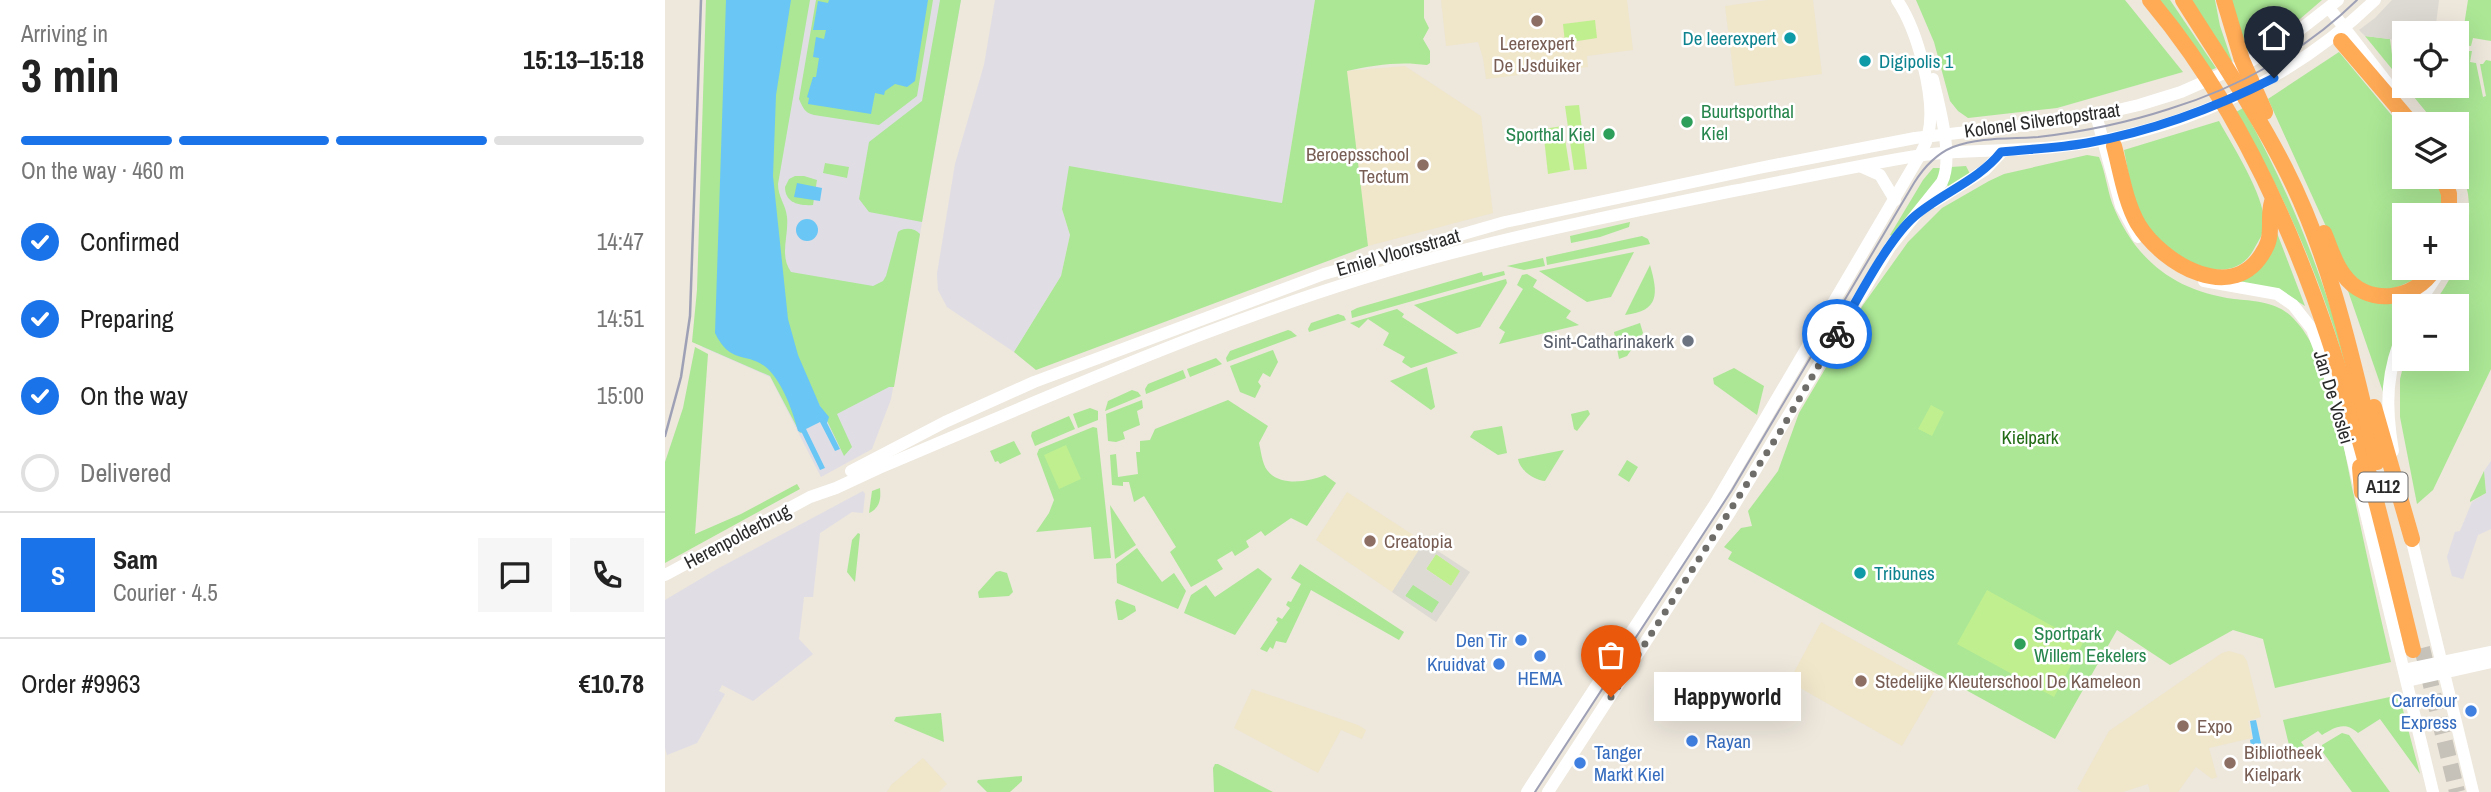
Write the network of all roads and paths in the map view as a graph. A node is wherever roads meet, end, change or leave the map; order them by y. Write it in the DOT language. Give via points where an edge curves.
graph roads {
  1 [pos="1897,0"];
  2 [pos="2141,0"];
  3 [pos="2150,0"];
  4 [pos="2183,0"];
  5 [pos="2224,0"];
  6 [pos="2375,0"];
  7 [pos="2329,8"];
  8 [pos="2340,34"];
  9 [pos="1919,47"];
  10 [pos="2193,57"];
  11 [pos="2402,112"];
  12 [pos="2409,112"];
  13 [pos="2101,114"];
  14 [pos="2268,118"];
  15 [pos="1943,134"];
  16 [pos="1928,136"];
  17 [pos="2109,141"];
  18 [pos="2001,152"];
  19 [pos="1946,153"];
  20 [pos="1920,156"];
  21 [pos="1859,166"];
  22 [pos="2286,170"];
  23 [pos="1895,200"];
  24 [pos="2272,200"];
  25 [pos="1914,217"];
  26 [pos="2426,280"];
  27 [pos="2345,325"];
  28 [pos="2392,364"];
  29 [pos="2350,402"];
  30 [pos="877,464"];
  31 [pos="2362,492"];
  32 [pos="2412,539"];
  33 [pos="665,575"];
  34 [pos="2491,652"];
  35 [pos="2491,663"];
  36 [pos="2442,668"];
  37 [pos="2405,676"];
  38 [pos="1527,792"];
  39 [pos="1548,792"];
  40 [pos="2433,792"];
  41 [pos="2473,792"];
  1 -- 9 [label="street"];
  2 -- 10 [label="highway"];
  3 -- 10 [label="highway, A112"];
  4 -- 22 [label="highway, A112" via="2238,84"];
  5 -- 14 [label="highway" via="2242,60"];
  6 -- 8 [label="street, Kolonel Silvertopstraat"];
  7 -- 8 [label="street"];
  7 -- 13 [label="street, Kolonel Silvertopstraat" via="2264,54 2224,75"];
  8 -- 11 [label="highway"];
  8 -- 12 [label="street"];
  8 -- 17 [label="street, Kolonel Silvertopstraat" via="2274,78 2198,113"];
  9 -- 15 [label="street" via="1929,66"];
  9 -- 16 [label="street" via="1929,105"];
  10 -- 24 [label="highway, A112" via="2232,115"];
  13 -- 15 [label="street, Kolonel Silvertopstraat"];
  13 -- 17 [label="street, Jan De Voslei"];
  14 -- 22 [label="highway"];
  14 -- 26 [label="highway" via="2342,273 2353,285 2381,297 2396,296"];
  15 -- 16 [label="street, Kolonel Silvertopstraat"];
  15 -- 19 [label="street"];
  16 -- 20 [label="street"];
  16 -- 30 [label="street, Emiel Vloorsstraat" via="1505,222 1324,274 1034,382 945,422"];
  17 -- 18 [label="street, Kolonel Silvertopstraat"];
  17 -- 24 [label="highway" via="2140,226 2167,256 2192,271 2221,278 2256,262 2270,236"];
  17 -- 31 [label="street, Jan De Voslei" via="2125,216 2152,252 2200,281 2277,294 2303,316 2329,371"];
  18 -- 19 [label="street, Kolonel Silvertopstraat"];
  18 -- 25 [label="street" via="1985,170"];
  19 -- 20 [label="street, Emiel Vloorsstraat"];
  19 -- 25 [label="street" via="1942,183"];
  20 -- 21 [label="street, Emiel Vloorsstraat"];
  20 -- 23 [label="street"];
  21 -- 23 [label="street" via="1880,175"];
  21 -- 30 [label="street, Emiel Vloorsstraat" via="1510,239 1346,283 1239,320"];
  22 -- 27 [label="highway, A112"];
  23 -- 38 [label="street" via="1715,504"];
  24 -- 29 [label="highway, A112" via="2307,276"];
  25 -- 39 [label="street" via="1890,247 1774,441"];
  27 -- 29 [label="highway, A112" via="2418,649"];
  27 -- 32 [label="highway"];
  28 -- 32 [label="street" via="2387,404"];
  29 -- 31 [label="highway"];
  30 -- 33 [label="street, Herenpolderbrug"];
  31 -- 37 [label="street, Jan De Voslei"];
  32 -- 36 [label="street"];
  34 -- 36 [label="street"];
  35 -- 36 [label="street"];
  36 -- 37 [label="street"];
  36 -- 41 [label="street"];
  37 -- 40 [label="street, Jan De Voslei"];
}
